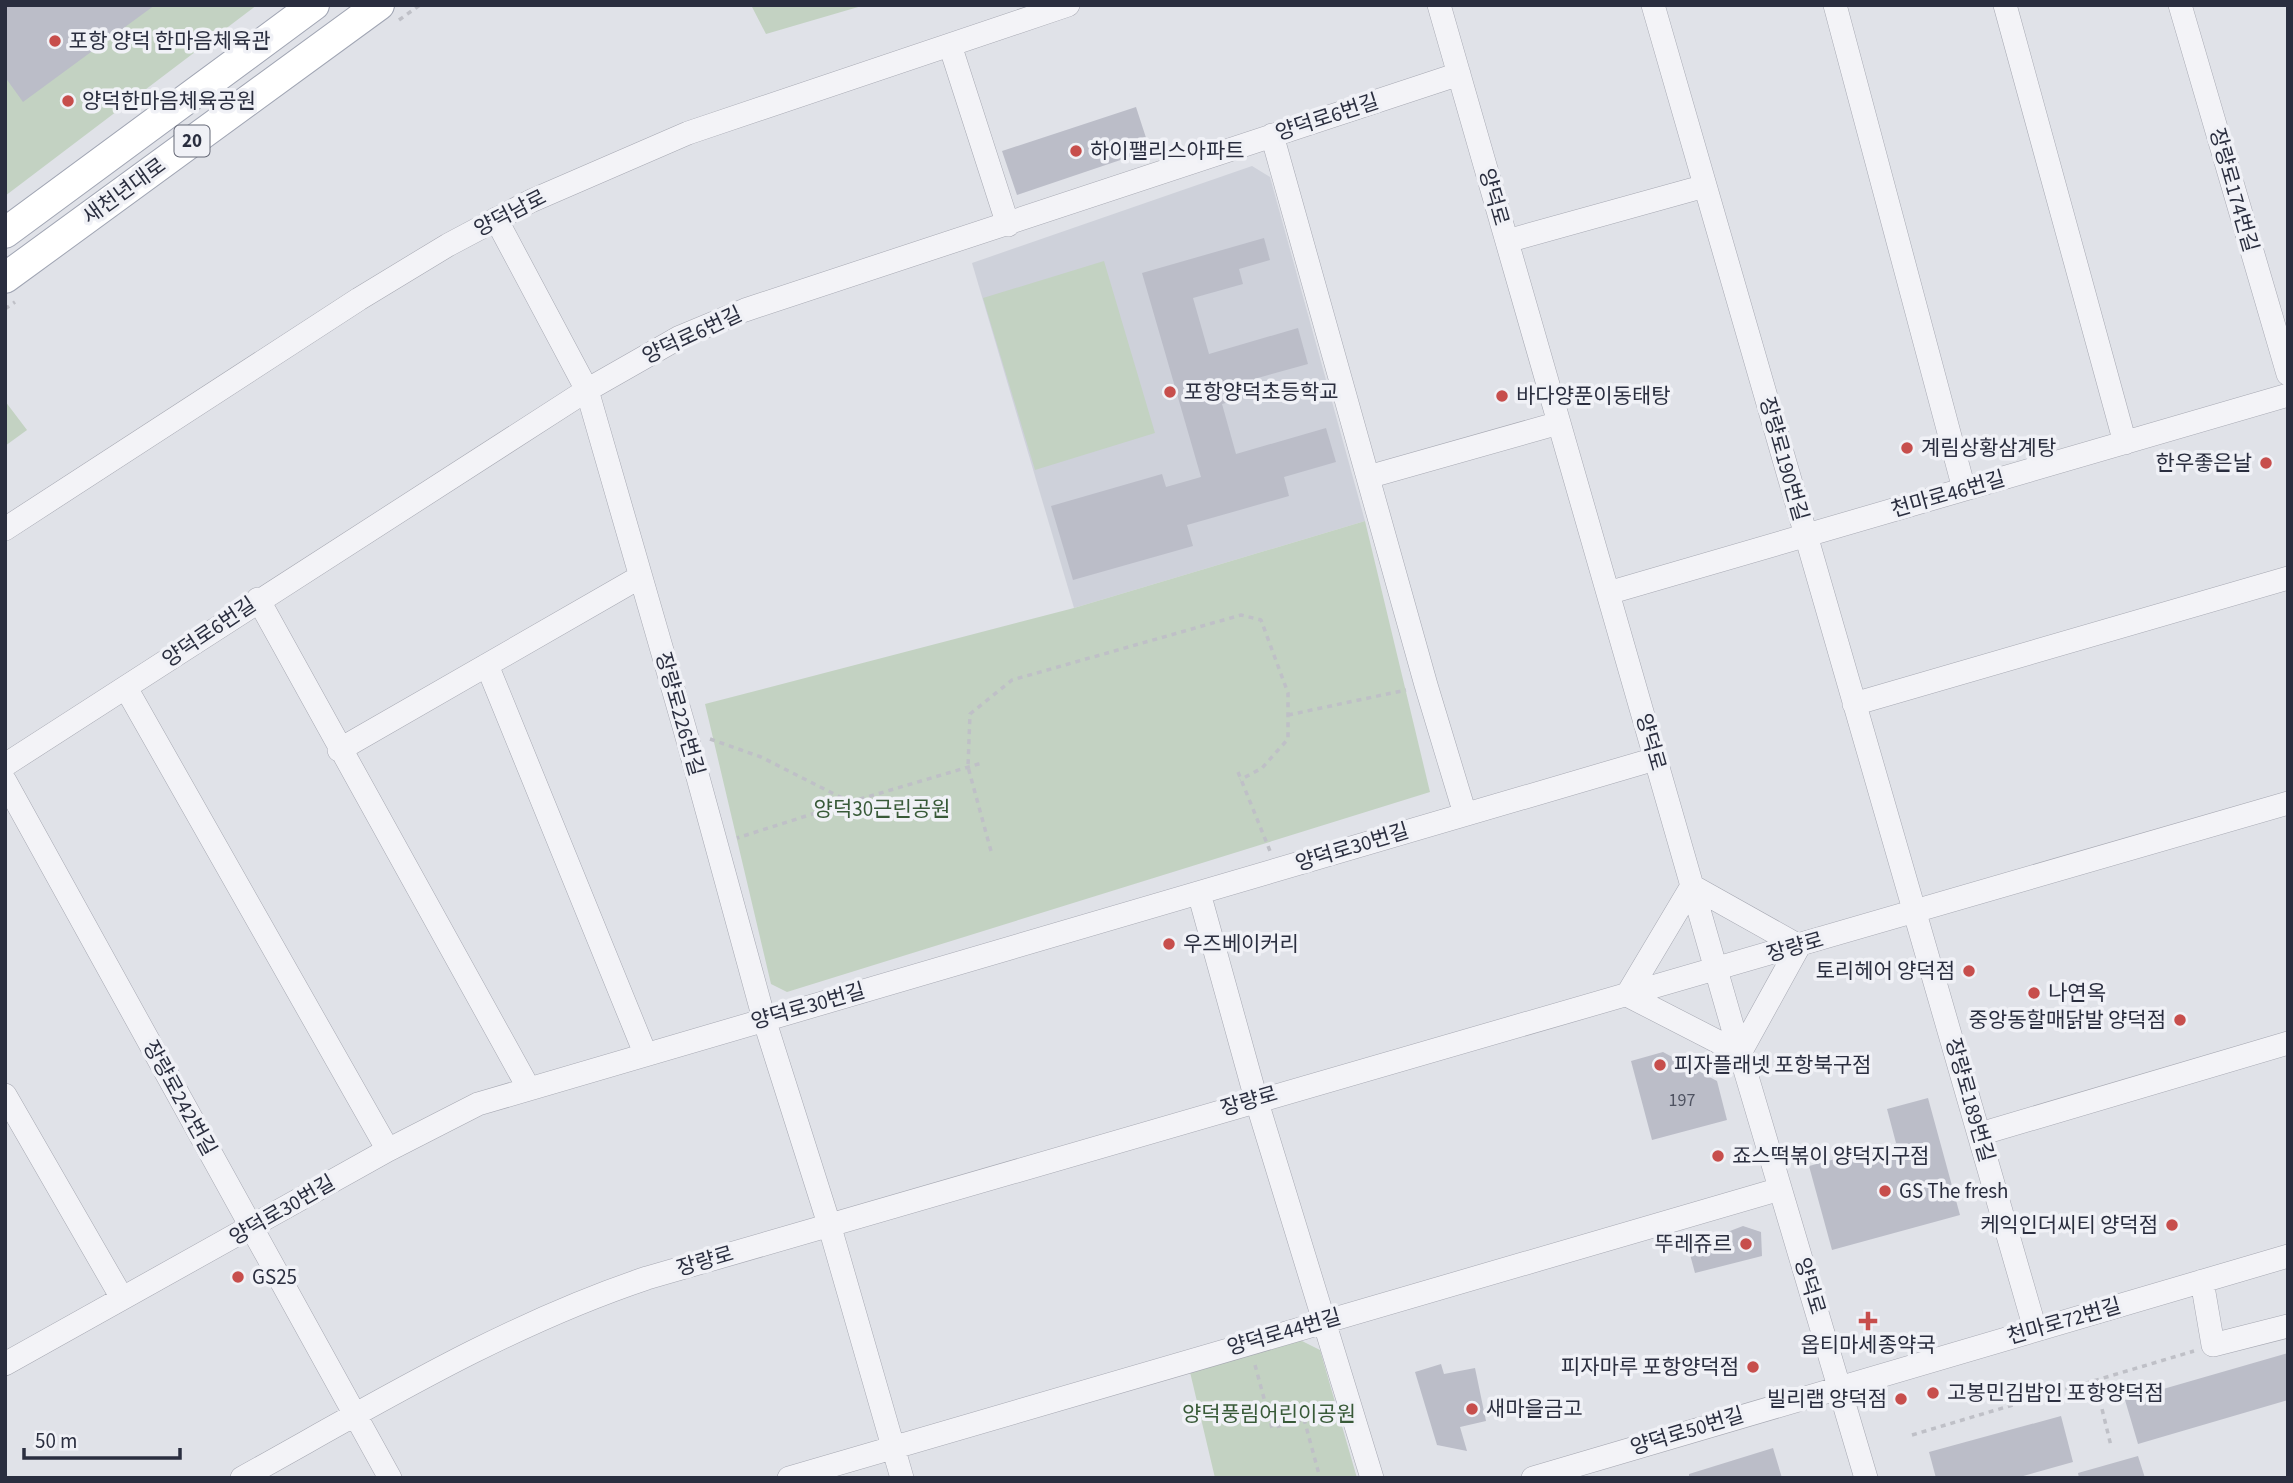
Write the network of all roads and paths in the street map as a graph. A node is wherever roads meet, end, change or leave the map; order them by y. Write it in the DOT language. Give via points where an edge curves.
graph roads {
  1 [pos="314,5"];
  2 [pos="379,5"];
  3 [pos="1068,5"];
  4 [pos="1439,5"];
  5 [pos="1653,5"];
  6 [pos="1835,5"];
  7 [pos="2005,5"];
  8 [pos="2180,5"];
  9 [pos="950,45"];
  10 [pos="1459,74"];
  11 [pos="1272,135"];
  12 [pos="1705,186"];
  13 [pos="496,219"];
  14 [pos="1008,225"];
  15 [pos="5,233"];
  16 [pos="1507,241"];
  17 [pos="5,278"];
  18 [pos="2288,374"];
  19 [pos="587,390"];
  20 [pos="2288,396"];
  21 [pos="1559,423"];
  22 [pos="2125,443"];
  23 [pos="1368,477"];
  24 [pos="1964,489"];
  25 [pos="5,529"];
  26 [pos="1806,535"];
  27 [pos="640,577"];
  28 [pos="2288,578"];
  29 [pos="1608,593"];
  30 [pos="258,599"];
  31 [pos="487,665"];
  32 [pos="1426,685"];
  33 [pos="126,688"];
  34 [pos="1854,704"];
  35 [pos="1288,715"];
  36 [pos="685,730"];
  37 [pos="339,750"];
  38 [pos="1656,759"];
  39 [pos="982,763"];
  40 [pos="5,765"];
  41 [pos="968,767"];
  42 [pos="1237,772"];
  43 [pos="1240,780"];
  44 [pos="5,781"];
  45 [pos="850,802"];
  46 [pos="2288,803"];
  47 [pos="1465,814"];
  48 [pos="716,845"];
  49 [pos="991,851"];
  50 [pos="1278,869"];
  51 [pos="1692,886"];
  52 [pos="1199,893"];
  53 [pos="1915,912"];
  54 [pos="1799,946"];
  55 [pos="1716,969"];
  56 [pos="1626,995"];
  57 [pos="764,1019"];
  58 [pos="2288,1043"];
  59 [pos="645,1053"];
  60 [pos="1740,1053"];
  61 [pos="528,1087"];
  62 [pos="5,1096"];
  63 [pos="1256,1099"];
  64 [pos="1980,1134"];
  65 [pos="387,1150"];
  66 [pos="1780,1189"];
  67 [pos="829,1224"];
  68 [pos="251,1228"];
  69 [pos="2288,1256"];
  70 [pos="2202,1281"];
  71 [pos="122,1298"];
  72 [pos="1325,1320"];
  73 [pos="2288,1326"];
  74 [pos="2035,1329"];
  75 [pos="1249,1342"];
  76 [pos="2213,1345"];
  77 [pos="5,1364"];
  78 [pos="2095,1380"];
  79 [pos="1840,1385"];
  80 [pos="1352,1406"];
  81 [pos="355,1415"];
  82 [pos="1304,1419"];
  83 [pos="1912,1435"];
  84 [pos="2111,1446"];
  85 [pos="894,1447"];
  86 [pos="242,1478"];
  87 [pos="390,1478"];
  88 [pos="789,1478"];
  89 [pos="902,1478"];
  90 [pos="1321,1478"];
  91 [pos="1372,1478"];
  92 [pos="1533,1478"];
  93 [pos="1866,1478"];
  1 -- 15 [label="main road, 새천년대로 / 20"];
  2 -- 17 [label="main road, 새천년대로 / 20"];
  3 -- 9 [label="street, 양덕남로"];
  4 -- 10 [label="street, 양덕로"];
  5 -- 12 [label="street, 장량로190번길"];
  6 -- 24 [label="street"];
  7 -- 22 [label="street"];
  8 -- 18 [label="street, 장량로174번길"];
  9 -- 13 [label="street, 양덕남로" via="688,133 580,177"];
  9 -- 14 [label="street"];
  10 -- 11 [label="street, 양덕로6번길"];
  10 -- 16 [label="street, 양덕로"];
  11 -- 14 [label="street, 양덕로6번길"];
  11 -- 23 [label="street"];
  12 -- 16 [label="street"];
  12 -- 26 [label="street, 장량로190번길"];
  13 -- 19 [label="street, 장량로226번길"];
  13 -- 25 [label="street, 양덕남로" via="359,299"];
  14 -- 19 [label="street, 양덕로6번길" via="721,319"];
  16 -- 21 [label="street, 양덕로"];
  19 -- 27 [label="street, 장량로226번길"];
  19 -- 30 [label="street, 양덕로6번길"];
  20 -- 22 [label="street, 천마로46번길"];
  21 -- 23 [label="street"];
  21 -- 29 [label="street, 양덕로"];
  22 -- 24 [label="street, 천마로46번길"];
  23 -- 32 [label="street"];
  24 -- 26 [label="street, 천마로46번길"];
  26 -- 29 [label="street, 천마로46번길"];
  26 -- 34 [label="street, 장량로190번길"];
  27 -- 31 [label="street"];
  27 -- 36 [label="street, 장량로226번길"];
  28 -- 34 [label="street"];
  29 -- 38 [label="street, 양덕로"];
  30 -- 33 [label="street, 양덕로6번길"];
  30 -- 37 [label="street"];
  31 -- 37 [label="street"];
  31 -- 59 [label="street"];
  32 -- 35 [label="path"];
  32 -- 47 [label="street"];
  33 -- 40 [label="street, 양덕로6번길"];
  33 -- 65 [label="street"];
  34 -- 53 [label="street, 장량로190번길"];
  35 -- 41 [label="path" via="1288,694 1261,620 1241,615 1012,680 970,714"];
  35 -- 43 [label="path" via="1288,739 1262,768"];
  36 -- 45 [label="path" via="761,757"];
  36 -- 48 [label="street, 장량로226번길"];
  37 -- 61 [label="street"];
  38 -- 47 [label="street, 양덕로30번길"];
  38 -- 51 [label="street, 양덕로"];
  39 -- 41 [label="path"];
  41 -- 45 [label="path"];
  41 -- 49 [label="path"];
  42 -- 43 [label="path"];
  43 -- 50 [label="path"];
  44 -- 68 [label="street, 장량로242번길"];
  45 -- 48 [label="path"];
  46 -- 53 [label="street, 장량로"];
  47 -- 50 [label="street, 양덕로30번길"];
  48 -- 57 [label="street, 장량로226번길"];
  50 -- 52 [label="street, 양덕로30번길"];
  51 -- 54 [label="street"];
  51 -- 55 [label="street, 양덕로"];
  51 -- 56 [label="street"];
  52 -- 57 [label="street, 양덕로30번길"];
  52 -- 63 [label="street"];
  53 -- 54 [label="street, 장량로"];
  53 -- 64 [label="street, 장량로189번길"];
  54 -- 55 [label="street, 장량로"];
  54 -- 60 [label="street"];
  55 -- 56 [label="street, 장량로"];
  55 -- 60 [label="street, 양덕로"];
  56 -- 60 [label="street"];
  56 -- 63 [label="street, 장량로"];
  57 -- 59 [label="street, 양덕로30번길"];
  57 -- 67 [label="street, 장량로226번길"];
  58 -- 64 [label="street"];
  59 -- 61 [label="street, 양덕로30번길"];
  60 -- 66 [label="street, 양덕로"];
  61 -- 65 [label="street, 양덕로30번길" via="478,1104"];
  62 -- 71 [label="street"];
  63 -- 67 [label="street, 장량로"];
  63 -- 72 [label="street"];
  64 -- 74 [label="street, 장량로189번길"];
  65 -- 68 [label="street, 양덕로30번길"];
  66 -- 72 [label="street, 양덕로44번길"];
  66 -- 79 [label="street, 양덕로"];
  67 -- 81 [label="street, 장량로" via="598,1294 506,1334"];
  67 -- 85 [label="street, 장량로226번길"];
  68 -- 71 [label="street, 양덕로30번길"];
  68 -- 81 [label="street, 장량로242번길"];
  69 -- 70 [label="street, 천마로72번길"];
  70 -- 74 [label="street, 천마로72번길"];
  70 -- 76 [label="street"];
  71 -- 77 [label="street, 양덕로30번길"];
  72 -- 75 [label="street, 양덕로44번길"];
  72 -- 80 [label="street"];
  73 -- 76 [label="street"];
  74 -- 79 [label="street, 천마로72번길"];
  75 -- 82 [label="path" via="1272,1428"];
  75 -- 85 [label="street, 양덕로44번길"];
  76 -- 78 [label="path"];
  78 -- 83 [label="path"];
  78 -- 84 [label="path"];
  79 -- 92 [label="street, 양덕로50번길"];
  79 -- 93 [label="street, 양덕로"];
  80 -- 82 [label="path"];
  80 -- 91 [label="street"];
  81 -- 86 [label="street, 장량로"];
  81 -- 87 [label="street, 장량로242번길"];
  82 -- 90 [label="path"];
  85 -- 88 [label="street, 양덕로44번길"];
  85 -- 89 [label="street, 장량로226번길"];
}
